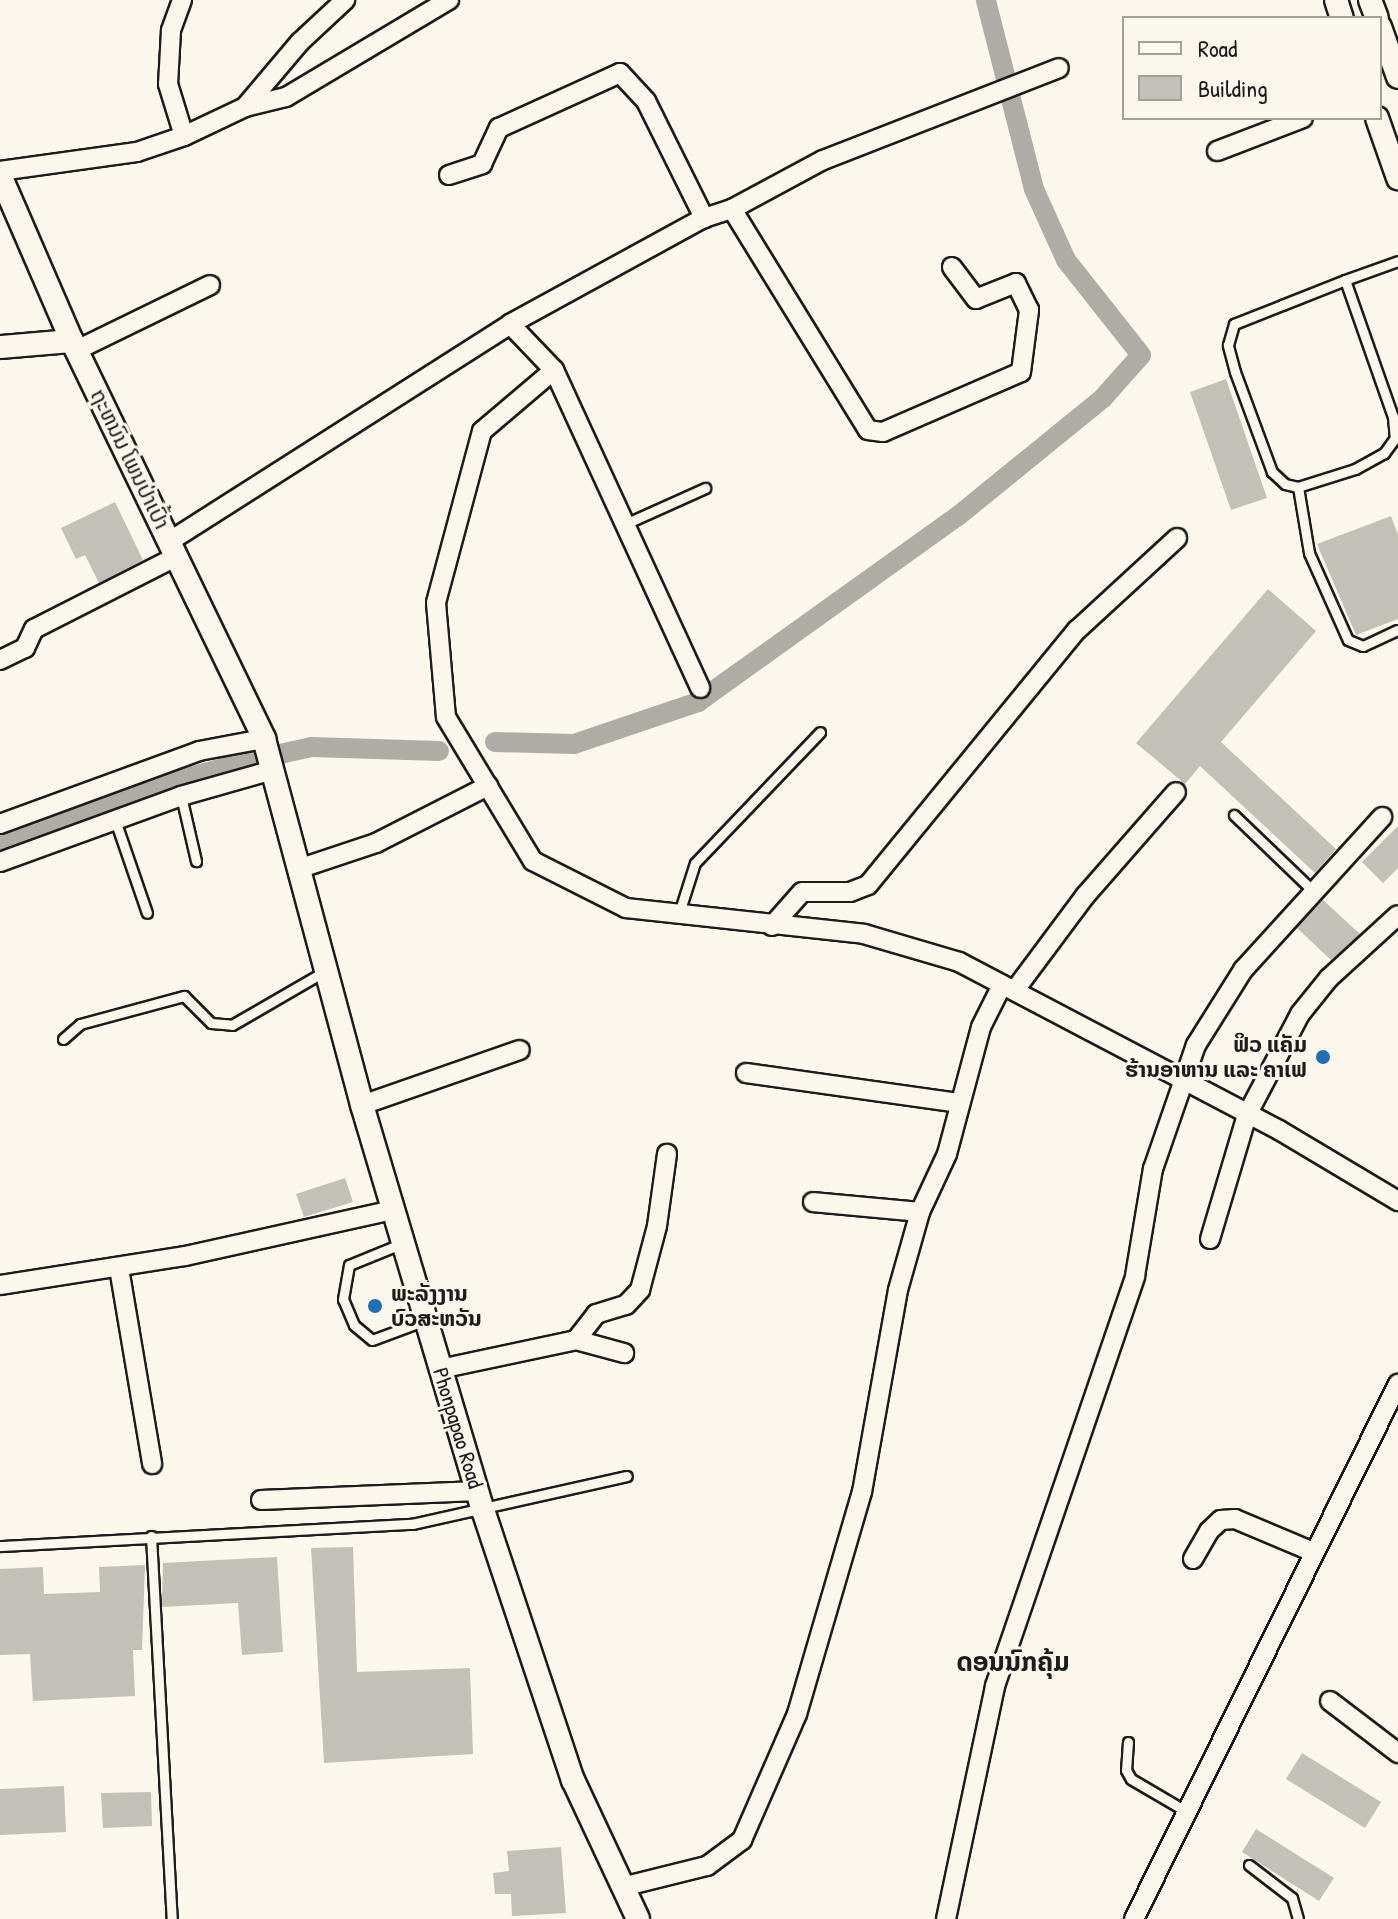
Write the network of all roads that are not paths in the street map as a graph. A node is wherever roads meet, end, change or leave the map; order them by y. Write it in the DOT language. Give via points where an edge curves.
graph roads {
  1 [pos="182,0"];
  2 [pos="345,0"];
  3 [pos="449,0"];
  4 [pos="1382,33"];
  5 [pos="1059,68"];
  6 [pos="1398,77"];
  7 [pos="245,107"];
  8 [pos="1298,120"];
  9 [pos="1378,120"];
  10 [pos="184,136"];
  11 [pos="1217,151"];
  12 [pos="0,173"];
  13 [pos="449,175"];
  14 [pos="1398,178"];
  15 [pos="732,209"];
  16 [pos="704,218"];
  17 [pos="1398,261"];
  18 [pos="952,267"];
  19 [pos="1345,280"];
  20 [pos="210,285"];
  21 [pos="510,324"];
  22 [pos="74,345"];
  23 [pos="0,347"];
  24 [pos="554,370"];
  25 [pos="1396,442"];
  26 [pos="1298,487"];
  27 [pos="705,488"];
  28 [pos="625,524"];
  29 [pos="1177,538"];
  30 [pos="174,549"];
  31 [pos="1398,630"];
  32 [pos="0,660"];
  33 [pos="700,688"];
  34 [pos="820,732"];
  35 [pos="264,739"];
  36 [pos="273,767"];
  37 [pos="488,786"];
  38 [pos="1176,792"];
  39 [pos="181,796"];
  40 [pos="1234,815"];
  41 [pos="1382,817"];
  42 [pos="115,820"];
  43 [pos="0,824"];
  44 [pos="196,861"];
  45 [pos="0,862"];
  46 [pos="301,868"];
  47 [pos="1314,892"];
  48 [pos="147,913"];
  49 [pos="679,913"];
  50 [pos="1398,915"];
  51 [pos="772,926"];
  52 [pos="328,969"];
  53 [pos="1008,987"];
  54 [pos="63,1039"];
  55 [pos="520,1050"];
  56 [pos="746,1073"];
  57 [pos="1184,1079"];
  58 [pos="960,1103"];
  59 [pos="362,1105"];
  60 [pos="1247,1115"];
  61 [pos="667,1154"];
  62 [pos="1398,1201"];
  63 [pos="813,1202"];
  64 [pos="393,1210"];
  65 [pos="920,1212"];
  66 [pos="1210,1239"];
  67 [pos="403,1243"];
  68 [pos="119,1268"];
  69 [pos="0,1285"];
  70 [pos="426,1320"];
  71 [pos="576,1340"];
  72 [pos="624,1353"];
  73 [pos="440,1369"];
  74 [pos="1398,1384"];
  75 [pos="152,1464"];
  76 [pos="627,1476"];
  77 [pos="261,1500"];
  78 [pos="481,1501"];
  79 [pos="151,1536"];
  80 [pos="0,1546"];
  81 [pos="1313,1552"];
  82 [pos="1193,1559"];
  83 [pos="1330,1701"];
  84 [pos="1128,1742"];
  85 [pos="1398,1753"];
  86 [pos="1189,1813"];
  87 [pos="1249,1865"];
  88 [pos="622,1887"];
  89 [pos="172,1919"];
  90 [pos="638,1919"];
  91 [pos="946,1919"];
  92 [pos="1134,1919"];
  93 [pos="1298,1919"];
  1 -- 10 [label="street" via="171,31 168,84"];
  2 -- 7 [label="street" via="300,42"];
  3 -- 7 [label="street" via="286,97"];
  4 -- 6 [label="street"];
  5 -- 15 [label="street" via="823,160"];
  7 -- 10 [label="street"];
  8 -- 11 [label="street"];
  9 -- 14 [label="street"];
  10 -- 12 [label="street" via="137,152"];
  12 -- 22 [label="street, ຖະຫນົນ ໂພນປ່າເປົ້າ"];
  13 -- 16 [label="street" via="482,164 499,128 620,73 646,101"];
  15 -- 16 [label="street"];
  15 -- 18 [label="street" via="868,430 883,432 1021,372 1029,310 1016,283 976,299"];
  16 -- 21 [label="street"];
  17 -- 19 [label="lane"];
  19 -- 25 [label="lane" via="1393,417"];
  19 -- 26 [label="lane" via="1234,324 1228,345 1272,472"];
  20 -- 22 [label="street"];
  21 -- 24 [label="street"];
  21 -- 30 [label="street"];
  22 -- 23 [label="street"];
  22 -- 30 [label="street, ຖະຫນົນ ໂພນປ່າເປົ້າ"];
  24 -- 28 [label="street"];
  24 -- 37 [label="street" via="482,431 436,603 446,717"];
  25 -- 26 [label="lane" via="1355,469"];
  26 -- 31 [label="lane" via="1309,553 1348,640 1363,646"];
  27 -- 28 [label="lane"];
  28 -- 33 [label="street"];
  29 -- 51 [label="street" via="1077,630 868,885 850,892 802,892"];
  30 -- 32 [label="street" via="34,629 25,648"];
  30 -- 35 [label="street, ຖະຫນົນ ໂພນປ່າເປົ້າ"];
  34 -- 49 [label="lane" via="695,863"];
  35 -- 36 [label="street, Phonpapao Road"];
  35 -- 43 [label="street" via="184,756"];
  36 -- 39 [label="street"];
  36 -- 46 [label="street, Phonpapao Road"];
  37 -- 46 [label="street" via="376,843"];
  37 -- 49 [label="street" via="533,861 626,908"];
  38 -- 53 [label="street"];
  39 -- 42 [label="street"];
  39 -- 44 [label="lane"];
  40 -- 47 [label="lane"];
  41 -- 47 [label="street"];
  42 -- 45 [label="street"];
  42 -- 48 [label="lane"];
  46 -- 52 [label="street, Phonpapao Road"];
  47 -- 57 [label="street" via="1243,970 1196,1045"];
  49 -- 51 [label="street"];
  50 -- 60 [label="street" via="1329,978 1300,1014"];
  51 -- 53 [label="street" via="864,934 959,962"];
  52 -- 54 [label="lane" via="232,1025 211,1023 184,996 80,1024"];
  52 -- 59 [label="street, Phonpapao Road"];
  53 -- 57 [label="street"];
  53 -- 58 [label="street" via="981,1027"];
  55 -- 59 [label="street"];
  56 -- 58 [label="street"];
  57 -- 60 [label="street"];
  57 -- 91 [label="street" via="1153,1169 1135,1276 995,1686"];
  58 -- 65 [label="street" via="947,1154"];
  59 -- 64 [label="street, Phonpapao Road"];
  60 -- 62 [label="street"];
  60 -- 66 [label="street"];
  61 -- 71 [label="street" via="657,1226 640,1290 626,1305 596,1314"];
  63 -- 65 [label="street"];
  64 -- 67 [label="street, Phonpapao Road"];
  64 -- 68 [label="street"];
  65 -- 88 [label="street" via="898,1290 862,1492 797,1714 742,1840 707,1866"];
  67 -- 70 [label="street, Phonpapao Road"];
  67 -- 70 [label="lane" via="349,1265 343,1299 354,1325 372,1340"];
  68 -- 69 [label="street"];
  68 -- 75 [label="street"];
  70 -- 73 [label="street, Phonpapao Road"];
  71 -- 72 [label="street"];
  71 -- 73 [label="street"];
  73 -- 78 [label="street, Phonpapao Road"];
  74 -- 81 [label="street"];
  76 -- 78 [label="lane"];
  77 -- 78 [label="street"];
  78 -- 79 [label="lane" via="412,1524"];
  78 -- 88 [label="street, Phonpapao Road" via="573,1780"];
  79 -- 80 [label="lane"];
  79 -- 89 [label="lane"];
  81 -- 82 [label="street" via="1235,1519 1221,1520 1209,1531"];
  81 -- 86 [label="street"];
  83 -- 85 [label="street"];
  84 -- 86 [label="lane" via="1126,1770 1131,1779"];
  86 -- 92 [label="street"];
  87 -- 93 [label="lane" via="1292,1898"];
  88 -- 90 [label="street, Phonpapao Road"];
}
